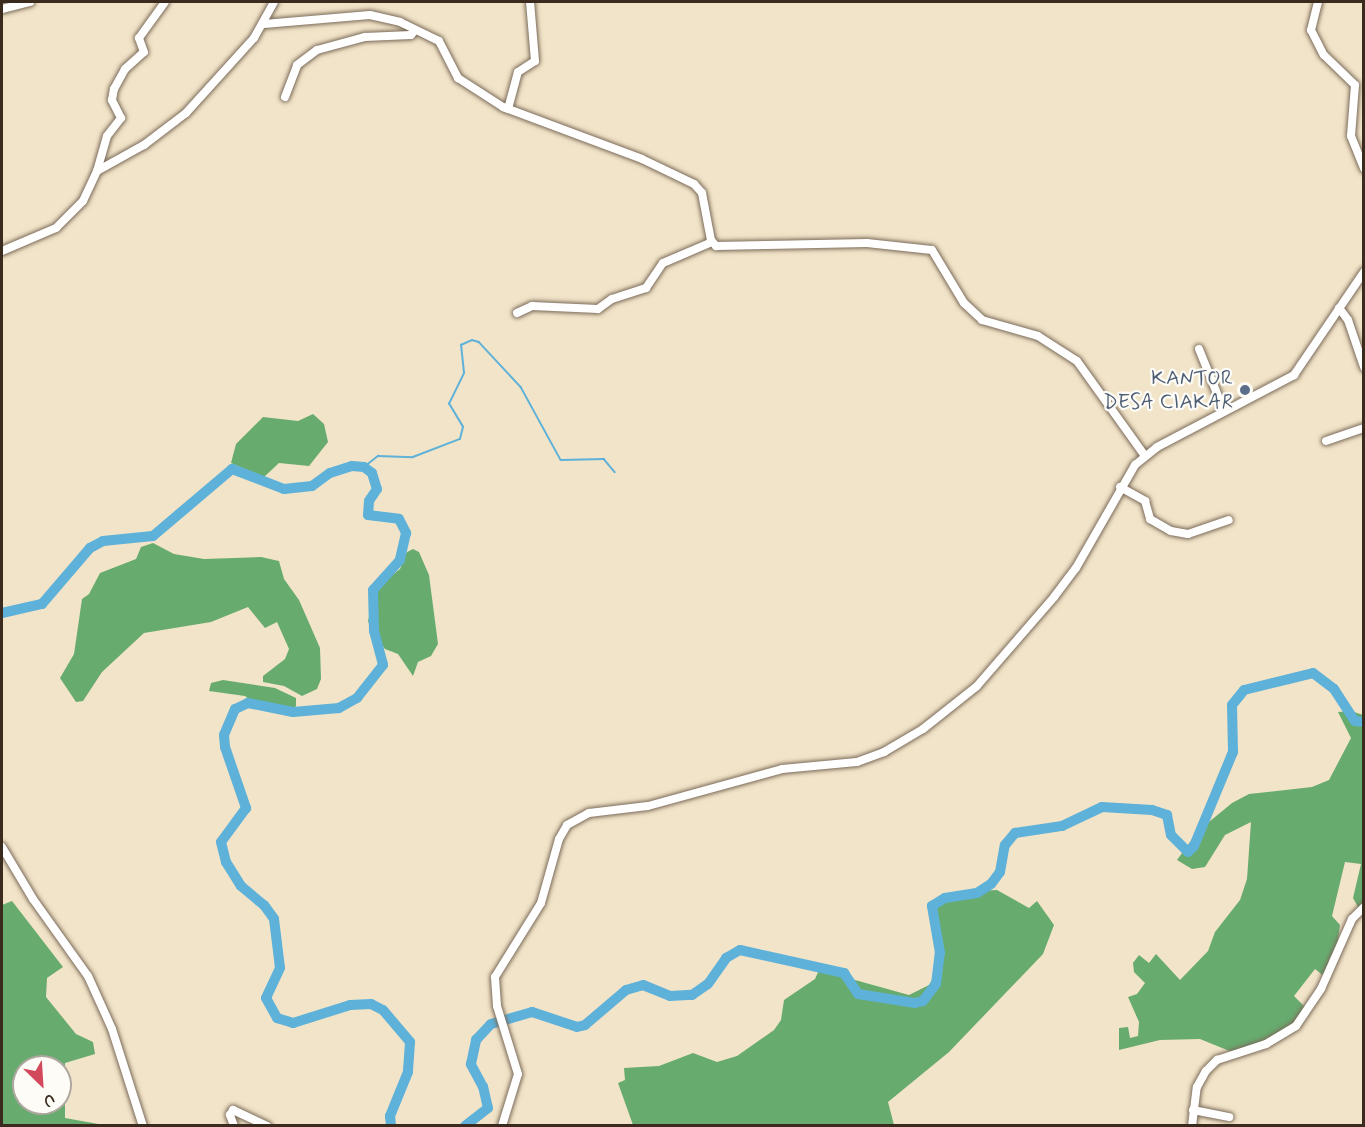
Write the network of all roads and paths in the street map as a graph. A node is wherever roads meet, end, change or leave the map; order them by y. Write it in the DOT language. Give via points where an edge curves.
graph roads {
  1 [pos="30,2"];
  2 [pos="165,2"];
  3 [pos="274,2"];
  4 [pos="530,2"];
  5 [pos="1318,2"];
  6 [pos="2,9"];
  7 [pos="264,24"];
  8 [pos="415,30"];
  9 [pos="285,97"];
  10 [pos="508,109"];
  11 [pos="1364,168"];
  12 [pos="97,171"];
  13 [pos="712,242"];
  14 [pos="2,251"];
  15 [pos="1364,272"];
  16 [pos="1364,279"];
  17 [pos="1350,289"];
  18 [pos="1339,308"];
  19 [pos="517,313"];
  20 [pos="1199,350"];
  21 [pos="1364,367"];
  22 [pos="1224,411"];
  23 [pos="1364,428"];
  24 [pos="1326,441"];
  25 [pos="1145,456"];
  26 [pos="1120,487"];
  27 [pos="1229,520"];
  28 [pos="2,847"];
  29 [pos="1364,907"];
  30 [pos="1192,1110"];
  31 [pos="1229,1117"];
  32 [pos="143,1125"];
  33 [pos="234,1125"];
  34 [pos="267,1125"];
  35 [pos="502,1125"];
  36 [pos="1192,1125"];
  1 -- 6 [label="street"];
  2 -- 12 [label="street" via="139,38 144,52 126,68 114,89 112,100 121,117 107,136"];
  3 -- 7 [label="street"];
  4 -- 10 [label="street" via="535,61 518,72"];
  5 -- 11 [label="street" via="1311,30 1324,55 1355,85 1351,135"];
  7 -- 8 [label="street" via="359,14 392,20"];
  7 -- 12 [label="street" via="216,84 186,113 144,145"];
  8 -- 9 [label="street" via="411,35 365,38 317,50 296,67"];
  8 -- 10 [label="street" via="441,43 462,81"];
  10 -- 13 [label="street" via="642,159 694,184 705,200"];
  12 -- 14 [label="street" via="83,201 56,228"];
  13 -- 19 [label="street" via="663,263 646,288 612,299 598,309 532,306"];
  13 -- 25 [label="street" via="721,247 867,243 932,250 964,303 982,320 1038,336 1077,361"];
  15 -- 17 [label="street"];
  16 -- 17 [label="street"];
  17 -- 18 [label="street"];
  18 -- 21 [label="street" via="1348,320"];
  18 -- 22 [label="street" via="1293,375"];
  20 -- 22 [label="street"];
  22 -- 25 [label="street"];
  23 -- 24 [label="street"];
  25 -- 26 [label="street"];
  26 -- 27 [label="street" via="1145,501 1150,519 1171,531 1188,534"];
  26 -- 35 [label="street" via="1076,568 1054,597 977,686 923,729 884,752 857,762 782,769 654,805 589,813 567,825 559,839 541,903 497,970 495,996 518,1074"];
  28 -- 32 [label="street" via="37,906 88,976 112,1029"];
  29 -- 30 [label="street" via="1352,919 1316,998 1296,1026 1266,1044 1214,1062 1197,1088"];
  30 -- 31 [label="street"];
  30 -- 36 [label="street"];
  33 -- 34 [label="street" via="230,1115 233,1110"];
}
